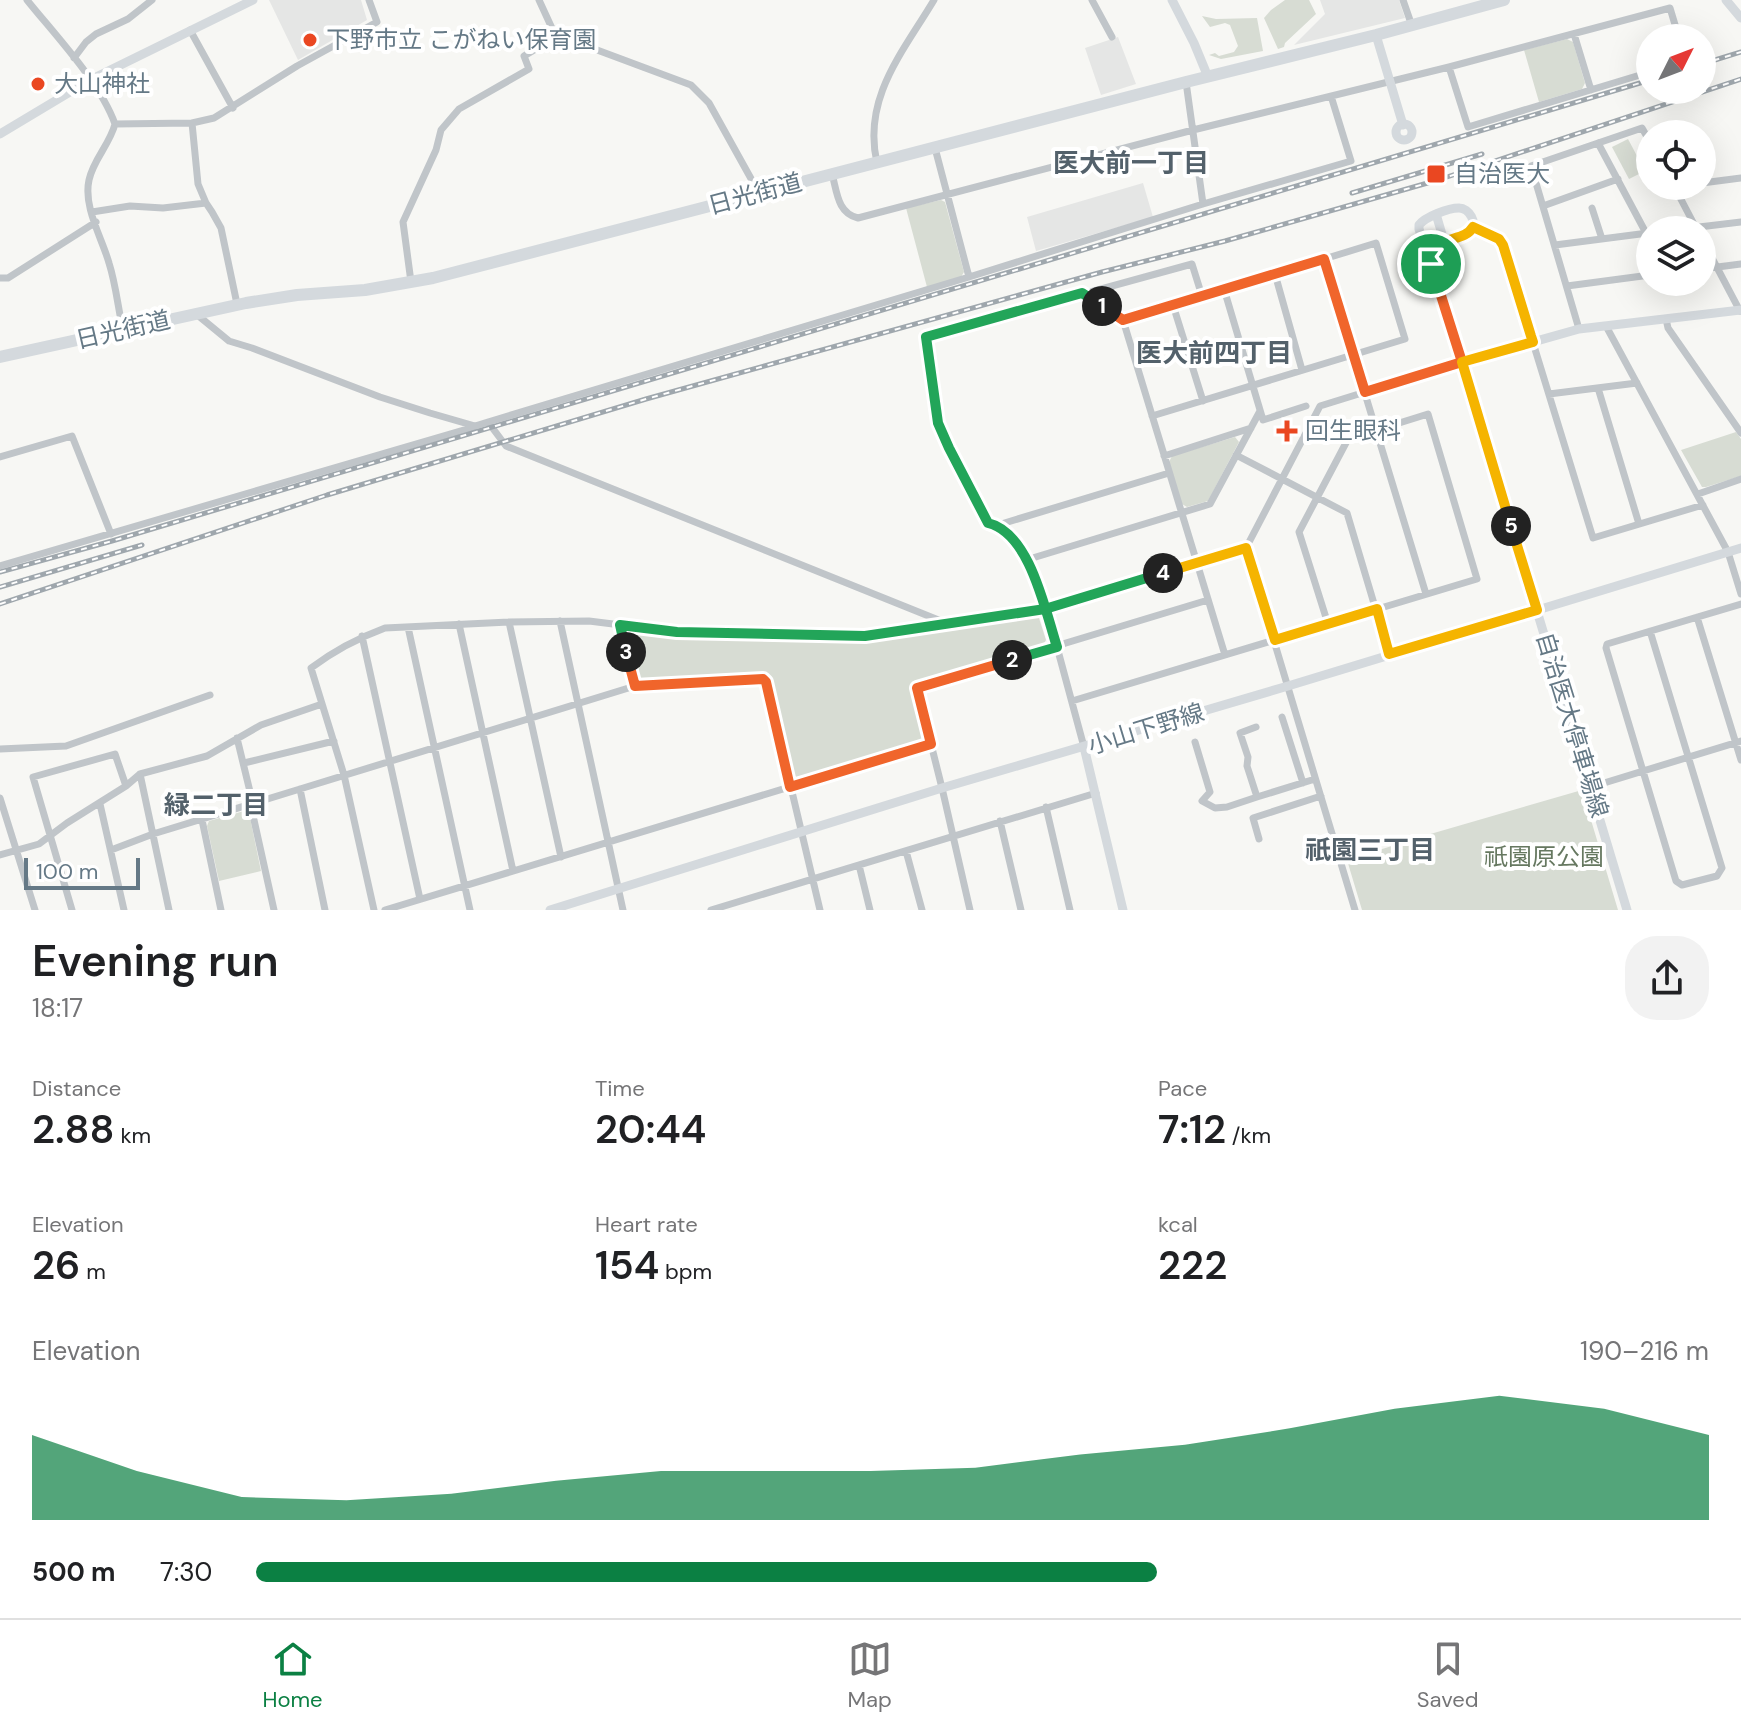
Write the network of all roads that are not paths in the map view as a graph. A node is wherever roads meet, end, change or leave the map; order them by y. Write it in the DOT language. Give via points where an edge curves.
graph roads {
  1 [pos="27,0"];
  2 [pos="152,0"];
  3 [pos="253,0"];
  4 [pos="369,0"];
  5 [pos="539,0"];
  6 [pos="934,0"];
  7 [pos="1092,0"];
  8 [pos="1172,0"];
  9 [pos="1403,0"];
  10 [pos="1504,0"];
  11 [pos="1726,0"];
  12 [pos="1741,18"];
  13 [pos="1675,24"];
  14 [pos="1412,26"];
  15 [pos="190,30"];
  16 [pos="1574,34"];
  17 [pos="1376,35"];
  18 [pos="556,37"];
  19 [pos="1112,37"];
  20 [pos="74,58"];
  21 [pos="1449,67"];
  22 [pos="1636,76"];
  23 [pos="1208,77"];
  24 [pos="90,80"];
  25 [pos="1186,82"];
  26 [pos="1390,82"];
  27 [pos="1591,90"];
  28 [pos="1331,96"];
  29 [pos="233,108"];
  30 [pos="192,123"];
  31 [pos="115,124"];
  32 [pos="1403,125"];
  33 [pos="1193,130"];
  34 [pos="1636,130"];
  35 [pos="0,134"];
  36 [pos="1598,143"];
  37 [pos="935,148"];
  38 [pos="877,163"];
  39 [pos="832,174"];
  40 [pos="1741,178"];
  41 [pos="1618,179"];
  42 [pos="1716,181"];
  43 [pos="759,193"];
  44 [pos="947,195"];
  45 [pos="206,203"];
  46 [pos="1203,204"];
  47 [pos="1543,206"];
  48 [pos="1592,208"];
  49 [pos="92,212"];
  50 [pos="1436,214"];
  51 [pos="1639,216"];
  52 [pos="96,222"];
  53 [pos="1741,222"];
  54 [pos="1716,226"];
  55 [pos="1473,227"];
  56 [pos="1636,235"];
  57 [pos="1602,239"];
  58 [pos="1444,241"];
  59 [pos="1555,245"];
  60 [pos="1324,259"];
  61 [pos="1431,264"];
  62 [pos="1741,264"];
  63 [pos="1717,267"];
  64 [pos="1275,274"];
  65 [pos="969,277"];
  66 [pos="1636,277"];
  67 [pos="0,278"];
  68 [pos="411,282"];
  69 [pos="1567,286"];
  70 [pos="1224,289"];
  71 [pos="1082,293"];
  72 [pos="1202,296"];
  73 [pos="237,304"];
  74 [pos="1173,305"];
  75 [pos="1740,311"];
  76 [pos="195,313"];
  77 [pos="1666,319"];
  78 [pos="1123,320"];
  79 [pos="1606,326"];
  80 [pos="1579,329"];
  81 [pos="123,330"];
  82 [pos="1533,342"];
  83 [pos="1354,355"];
  84 [pos="0,357"];
  85 [pos="1462,362"];
  86 [pos="1302,370"];
  87 [pos="1637,383"];
  88 [pos="1253,385"];
  89 [pos="1598,388"];
  90 [pos="1365,392"];
  91 [pos="1549,394"];
  92 [pos="1203,401"];
  93 [pos="1306,406"];
  94 [pos="1260,411"];
  95 [pos="1152,416"];
  96 [pos="488,422"];
  97 [pos="475,426"];
  98 [pos="1251,428"];
  99 [pos="1376,430"];
  100 [pos="1741,433"];
  101 [pos="1236,455"];
  102 [pos="1164,456"];
  103 [pos="0,457"];
  104 [pos="1169,473"];
  105 [pos="1282,479"];
  106 [pos="1741,479"];
  107 [pos="1698,494"];
  108 [pos="1317,497"];
  109 [pos="1703,505"];
  110 [pos="1181,513"];
  111 [pos="1639,524"];
  112 [pos="998,525"];
  113 [pos="111,534"];
  114 [pos="1246,548"];
  115 [pos="1741,548"];
  116 [pos="1728,552"];
  117 [pos="1026,560"];
  118 [pos="1196,563"];
  119 [pos="0,566"];
  120 [pos="1426,594"];
  121 [pos="1741,594"];
  122 [pos="1208,600"];
  123 [pos="1741,604"];
  124 [pos="1045,609"];
  125 [pos="1377,609"];
  126 [pos="1537,610"];
  127 [pos="1697,617"];
  128 [pos="560,621"];
  129 [pos="509,622"];
  130 [pos="459,624"];
  131 [pos="948,624"];
  132 [pos="1328,624"];
  133 [pos="620,625"];
  134 [pos="408,627"];
  135 [pos="1650,631"];
  136 [pos="362,636"];
  137 [pos="1275,640"];
  138 [pos="1057,647"];
  139 [pos="1389,654"];
  140 [pos="1225,655"];
  141 [pos="635,686"];
  142 [pos="1288,686"];
  143 [pos="210,695"];
  144 [pos="1072,701"];
  145 [pos="322,704"];
  146 [pos="578,704"];
  147 [pos="1282,717"];
  148 [pos="530,719"];
  149 [pos="1256,727"];
  150 [pos="483,733"];
  151 [pos="237,738"];
  152 [pos="334,741"];
  153 [pos="1195,742"];
  154 [pos="1738,742"];
  155 [pos="931,744"];
  156 [pos="435,747"];
  157 [pos="1084,747"];
  158 [pos="0,749"];
  159 [pos="1689,757"];
  160 [pos="1741,760"];
  161 [pos="390,762"];
  162 [pos="244,763"];
  163 [pos="1642,771"];
  164 [pos="140,774"];
  165 [pos="344,775"];
  166 [pos="1315,779"];
  167 [pos="1303,783"];
  168 [pos="126,786"];
  169 [pos="790,787"];
  170 [pos="1591,787"];
  171 [pos="942,788"];
  172 [pos="300,789"];
  173 [pos="1096,793"];
  174 [pos="1321,796"];
  175 [pos="1257,797"];
  176 [pos="0,798"];
  177 [pos="100,804"];
  178 [pos="253,804"];
  179 [pos="1046,807"];
  180 [pos="202,820"];
  181 [pos="1000,821"];
  182 [pos="802,831"];
  183 [pos="153,834"];
  184 [pos="953,835"];
  185 [pos="50,838"];
  186 [pos="1259,839"];
  187 [pos="608,843"];
  188 [pos="111,850"];
  189 [pos="16,851"];
  190 [pos="906,851"];
  191 [pos="0,855"];
  192 [pos="561,857"];
  193 [pos="859,865"];
  194 [pos="513,871"];
  195 [pos="813,879"];
  196 [pos="464,886"];
  197 [pos="619,888"];
  198 [pos="420,899"];
  199 [pos="35,910"];
  200 [pos="72,910"];
  201 [pos="124,910"];
  202 [pos="169,910"];
  203 [pos="221,910"];
  204 [pos="274,910"];
  205 [pos="325,910"];
  206 [pos="374,910"];
  207 [pos="385,910"];
  208 [pos="470,910"];
  209 [pos="550,910"];
  210 [pos="623,910"];
  211 [pos="711,910"];
  212 [pos="820,910"];
  213 [pos="870,910"];
  214 [pos="922,910"];
  215 [pos="970,910"];
  216 [pos="1021,910"];
  217 [pos="1070,910"];
  218 [pos="1123,910"];
  219 [pos="1355,910"];
  220 [pos="1627,910"];
  1 -- 20 [label="street"];
  2 -- 20 [label="street" via="96,34"];
  3 -- 15 [label="main road"];
  4 -- 29 [label="street" via="377,22"];
  5 -- 18 [label="street"];
  6 -- 38 [label="street" via="883,86 875,115"];
  7 -- 19 [label="street"];
  8 -- 23 [label="main road"];
  9 -- 14 [label="street"];
  10 -- 14 [label="highway, 日光街道"];
  11 -- 12 [label="main road"];
  13 -- 16 [label="street" via="1670,8"];
  14 -- 17 [label="highway, 日光街道"];
  15 -- 24 [label="main road"];
  15 -- 29 [label="street"];
  16 -- 21 [label="street"];
  16 -- 27 [label="street"];
  17 -- 23 [label="highway, 日光街道"];
  17 -- 26 [label="main road"];
  18 -- 43 [label="street" via="691,85 709,103"];
  18 -- 68 [label="street" via="524,56 529,69 459,109 441,130 403,222"];
  20 -- 24 [label="street"];
  21 -- 26 [label="street"];
  21 -- 27 [label="street" via="1468,127"];
  22 -- 27 [label="street"];
  23 -- 25 [label="highway, 日光街道"];
  24 -- 31 [label="street"];
  24 -- 35 [label="main road"];
  25 -- 33 [label="street"];
  25 -- 37 [label="highway, 日光街道"];
  26 -- 28 [label="street"];
  26 -- 32 [label="main road"];
  28 -- 33 [label="street"];
  28 -- 46 [label="street" via="1351,161"];
  29 -- 30 [label="street"];
  30 -- 31 [label="street"];
  30 -- 45 [label="street" via="198,184"];
  31 -- 49 [label="street" via="89,178"];
  33 -- 44 [label="street"];
  33 -- 46 [label="street"];
  34 -- 36 [label="street"];
  36 -- 41 [label="street"];
  36 -- 47 [label="street" via="1531,166"];
  37 -- 38 [label="highway, 日光街道"];
  37 -- 44 [label="street"];
  38 -- 39 [label="highway, 日光街道"];
  39 -- 43 [label="highway, 日光街道"];
  39 -- 44 [label="street" via="840,206 858,218"];
  40 -- 42 [label="street"];
  41 -- 47 [label="street"];
  41 -- 51 [label="street"];
  43 -- 68 [label="highway, 日光街道"];
  44 -- 65 [label="street"];
  45 -- 49 [label="street"];
  45 -- 73 [label="street" via="221,228"];
  46 -- 65 [label="street"];
  47 -- 59 [label="street"];
  48 -- 57 [label="street"];
  49 -- 52 [label="street"];
  50 -- 55 [label="main road" via="1463,208"];
  50 -- 58 [label="main road"];
  50 -- 61 [label="main road, 自治医大停車場線" via="1419,225"];
  52 -- 67 [label="street" via="8,278"];
  52 -- 81 [label="street"];
  53 -- 54 [label="street"];
  55 -- 58 [label="main road" via="1468,234"];
  55 -- 82 [label="street" via="1503,245"];
  56 -- 57 [label="street"];
  57 -- 59 [label="street"];
  58 -- 61 [label="main road" via="1433,252"];
  59 -- 69 [label="street"];
  60 -- 64 [label="street"];
  60 -- 83 [label="street"];
  60 -- 83 [label="street" via="1376,243 1405,339"];
  61 -- 85 [label="main road, 自治医大停車場線"];
  62 -- 63 [label="street"];
  63 -- 75 [label="street"];
  64 -- 70 [label="street"];
  64 -- 86 [label="street"];
  65 -- 96 [label="street"];
  66 -- 69 [label="street"];
  68 -- 73 [label="highway, 日光街道"];
  69 -- 80 [label="street"];
  70 -- 72 [label="street"];
  70 -- 88 [label="street"];
  71 -- 72 [label="street" via="1192,264"];
  71 -- 78 [label="street"];
  71 -- 112 [label="street" via="926,337 938,423 988,523"];
  72 -- 74 [label="street"];
  73 -- 76 [label="highway, 日光街道"];
  74 -- 78 [label="street"];
  74 -- 92 [label="street"];
  75 -- 77 [label="main road"];
  76 -- 81 [label="highway, 日光街道"];
  76 -- 97 [label="street" via="229,341"];
  77 -- 79 [label="main road"];
  77 -- 100 [label="street"];
  78 -- 95 [label="street"];
  79 -- 80 [label="main road"];
  79 -- 87 [label="street"];
  80 -- 82 [label="main road"];
  81 -- 84 [label="highway, 日光街道"];
  82 -- 85 [label="main road"];
  82 -- 91 [label="street"];
  83 -- 86 [label="street"];
  83 -- 90 [label="street"];
  85 -- 90 [label="street"];
  85 -- 126 [label="main road, 自治医大停車場線"];
  86 -- 88 [label="street"];
  87 -- 89 [label="street"];
  87 -- 107 [label="street"];
  88 -- 92 [label="street"];
  88 -- 94 [label="street"];
  89 -- 91 [label="street"];
  89 -- 111 [label="street"];
  90 -- 99 [label="street"];
  90 -- 105 [label="street" via="1320,406"];
  91 -- 111 [label="street" via="1593,538"];
  92 -- 95 [label="street"];
  93 -- 94 [label="street" via="1263,420"];
  94 -- 98 [label="street"];
  95 -- 102 [label="street"];
  96 -- 97 [label="street"];
  96 -- 131 [label="street" via="506,446"];
  97 -- 113 [label="street"];
  98 -- 101 [label="street"];
  98 -- 102 [label="street"];
  99 -- 108 [label="street" via="1348,439"];
  99 -- 120 [label="street"];
  99 -- 120 [label="street" via="1428,414 1433,429 1477,579"];
  101 -- 105 [label="street"];
  101 -- 110 [label="street" via="1210,504"];
  102 -- 104 [label="street"];
  103 -- 113 [label="street" via="72,436"];
  104 -- 110 [label="street"];
  104 -- 112 [label="street"];
  105 -- 108 [label="street"];
  105 -- 114 [label="street"];
  106 -- 107 [label="street"];
  107 -- 109 [label="street"];
  108 -- 125 [label="street" via="1347,513"];
  108 -- 132 [label="street" via="1299,532"];
  109 -- 111 [label="street"];
  109 -- 116 [label="street"];
  110 -- 117 [label="street"];
  110 -- 118 [label="street"];
  112 -- 117 [label="street"];
  113 -- 119 [label="street"];
  114 -- 118 [label="street"];
  114 -- 137 [label="street"];
  115 -- 116 [label="main road, 小山下野線"];
  116 -- 121 [label="street"];
  116 -- 126 [label="main road, 小山下野線"];
  117 -- 124 [label="street"];
  118 -- 122 [label="street"];
  118 -- 124 [label="street"];
  120 -- 125 [label="street"];
  122 -- 138 [label="street"];
  122 -- 140 [label="street"];
  123 -- 127 [label="street"];
  124 -- 131 [label="street"];
  124 -- 138 [label="street"];
  125 -- 132 [label="street"];
  125 -- 139 [label="street"];
  126 -- 139 [label="main road, 小山下野線"];
  126 -- 170 [label="main road, 自治医大停車場線"];
  127 -- 135 [label="street"];
  127 -- 154 [label="street"];
  128 -- 129 [label="street"];
  128 -- 133 [label="street"];
  128 -- 146 [label="street"];
  129 -- 130 [label="street"];
  129 -- 148 [label="street"];
  130 -- 134 [label="street"];
  130 -- 150 [label="street"];
  131 -- 133 [label="street" via="865,636 677,632"];
  132 -- 137 [label="street"];
  133 -- 141 [label="street"];
  134 -- 136 [label="street"];
  134 -- 156 [label="street"];
  135 -- 159 [label="street"];
  135 -- 163 [label="street" via="1606,648"];
  136 -- 145 [label="street" via="311,668"];
  136 -- 161 [label="street"];
  137 -- 140 [label="street"];
  137 -- 142 [label="street"];
  138 -- 144 [label="street"];
  138 -- 155 [label="street" via="917,688"];
  139 -- 142 [label="main road, 小山下野線"];
  140 -- 144 [label="street"];
  141 -- 146 [label="street"];
  141 -- 169 [label="street" via="763,679"];
  142 -- 157 [label="main road, 小山下野線"];
  142 -- 166 [label="street"];
  143 -- 158 [label="street" via="66,746"];
  144 -- 157 [label="street"];
  145 -- 151 [label="street"];
  145 -- 152 [label="street"];
  146 -- 148 [label="street"];
  146 -- 187 [label="street"];
  147 -- 167 [label="street"];
  148 -- 150 [label="street"];
  148 -- 192 [label="street"];
  149 -- 175 [label="street" via="1240,733"];
  150 -- 156 [label="street"];
  150 -- 194 [label="street"];
  151 -- 162 [label="street"];
  151 -- 164 [label="street" via="207,756"];
  152 -- 162 [label="street"];
  152 -- 165 [label="street"];
  153 -- 175 [label="street" via="1210,792 1202,801 1215,808"];
  154 -- 159 [label="street"];
  154 -- 160 [label="street"];
  155 -- 169 [label="street"];
  155 -- 171 [label="street"];
  156 -- 161 [label="street"];
  156 -- 196 [label="street"];
  157 -- 171 [label="main road, 小山下野線"];
  157 -- 173 [label="main road"];
  159 -- 163 [label="street"];
  159 -- 163 [label="street" via="1722,868 1717,876 1682,885 1676,881"];
  161 -- 165 [label="street"];
  161 -- 198 [label="street"];
  162 -- 178 [label="street"];
  163 -- 170 [label="street"];
  164 -- 168 [label="street"];
  164 -- 183 [label="street"];
  165 -- 172 [label="street"];
  165 -- 206 [label="street"];
  166 -- 167 [label="street"];
  166 -- 174 [label="street"];
  167 -- 175 [label="street"];
  168 -- 177 [label="street"];
  168 -- 185 [label="street" via="115,754 33,777"];
  169 -- 182 [label="street"];
  169 -- 187 [label="street"];
  170 -- 220 [label="main road, 自治医大停車場線"];
  171 -- 182 [label="main road, 小山下野線"];
  171 -- 184 [label="street"];
  172 -- 178 [label="street"];
  172 -- 205 [label="street"];
  173 -- 179 [label="street"];
  173 -- 218 [label="main road"];
  174 -- 186 [label="street" via="1253,818"];
  174 -- 219 [label="street"];
  176 -- 189 [label="street"];
  177 -- 185 [label="street"];
  177 -- 188 [label="street"];
  178 -- 180 [label="street"];
  178 -- 204 [label="street"];
  179 -- 181 [label="street"];
  179 -- 217 [label="street"];
  180 -- 183 [label="street"];
  180 -- 203 [label="street"];
  181 -- 184 [label="street"];
  181 -- 216 [label="street"];
  182 -- 195 [label="street"];
  182 -- 197 [label="main road, 小山下野線"];
  183 -- 188 [label="street"];
  183 -- 202 [label="street"];
  184 -- 190 [label="street"];
  184 -- 215 [label="street"];
  185 -- 189 [label="street"];
  185 -- 200 [label="street"];
  187 -- 192 [label="street"];
  187 -- 197 [label="street"];
  188 -- 201 [label="street"];
  189 -- 191 [label="street"];
  189 -- 199 [label="street"];
  190 -- 193 [label="street"];
  190 -- 214 [label="street"];
  192 -- 194 [label="street"];
  193 -- 195 [label="street"];
  193 -- 213 [label="street"];
  194 -- 196 [label="street"];
  195 -- 211 [label="street"];
  195 -- 212 [label="street"];
  196 -- 198 [label="street"];
  196 -- 208 [label="street"];
  197 -- 209 [label="main road, 小山下野線"];
  197 -- 210 [label="street"];
  198 -- 207 [label="street"];
}
